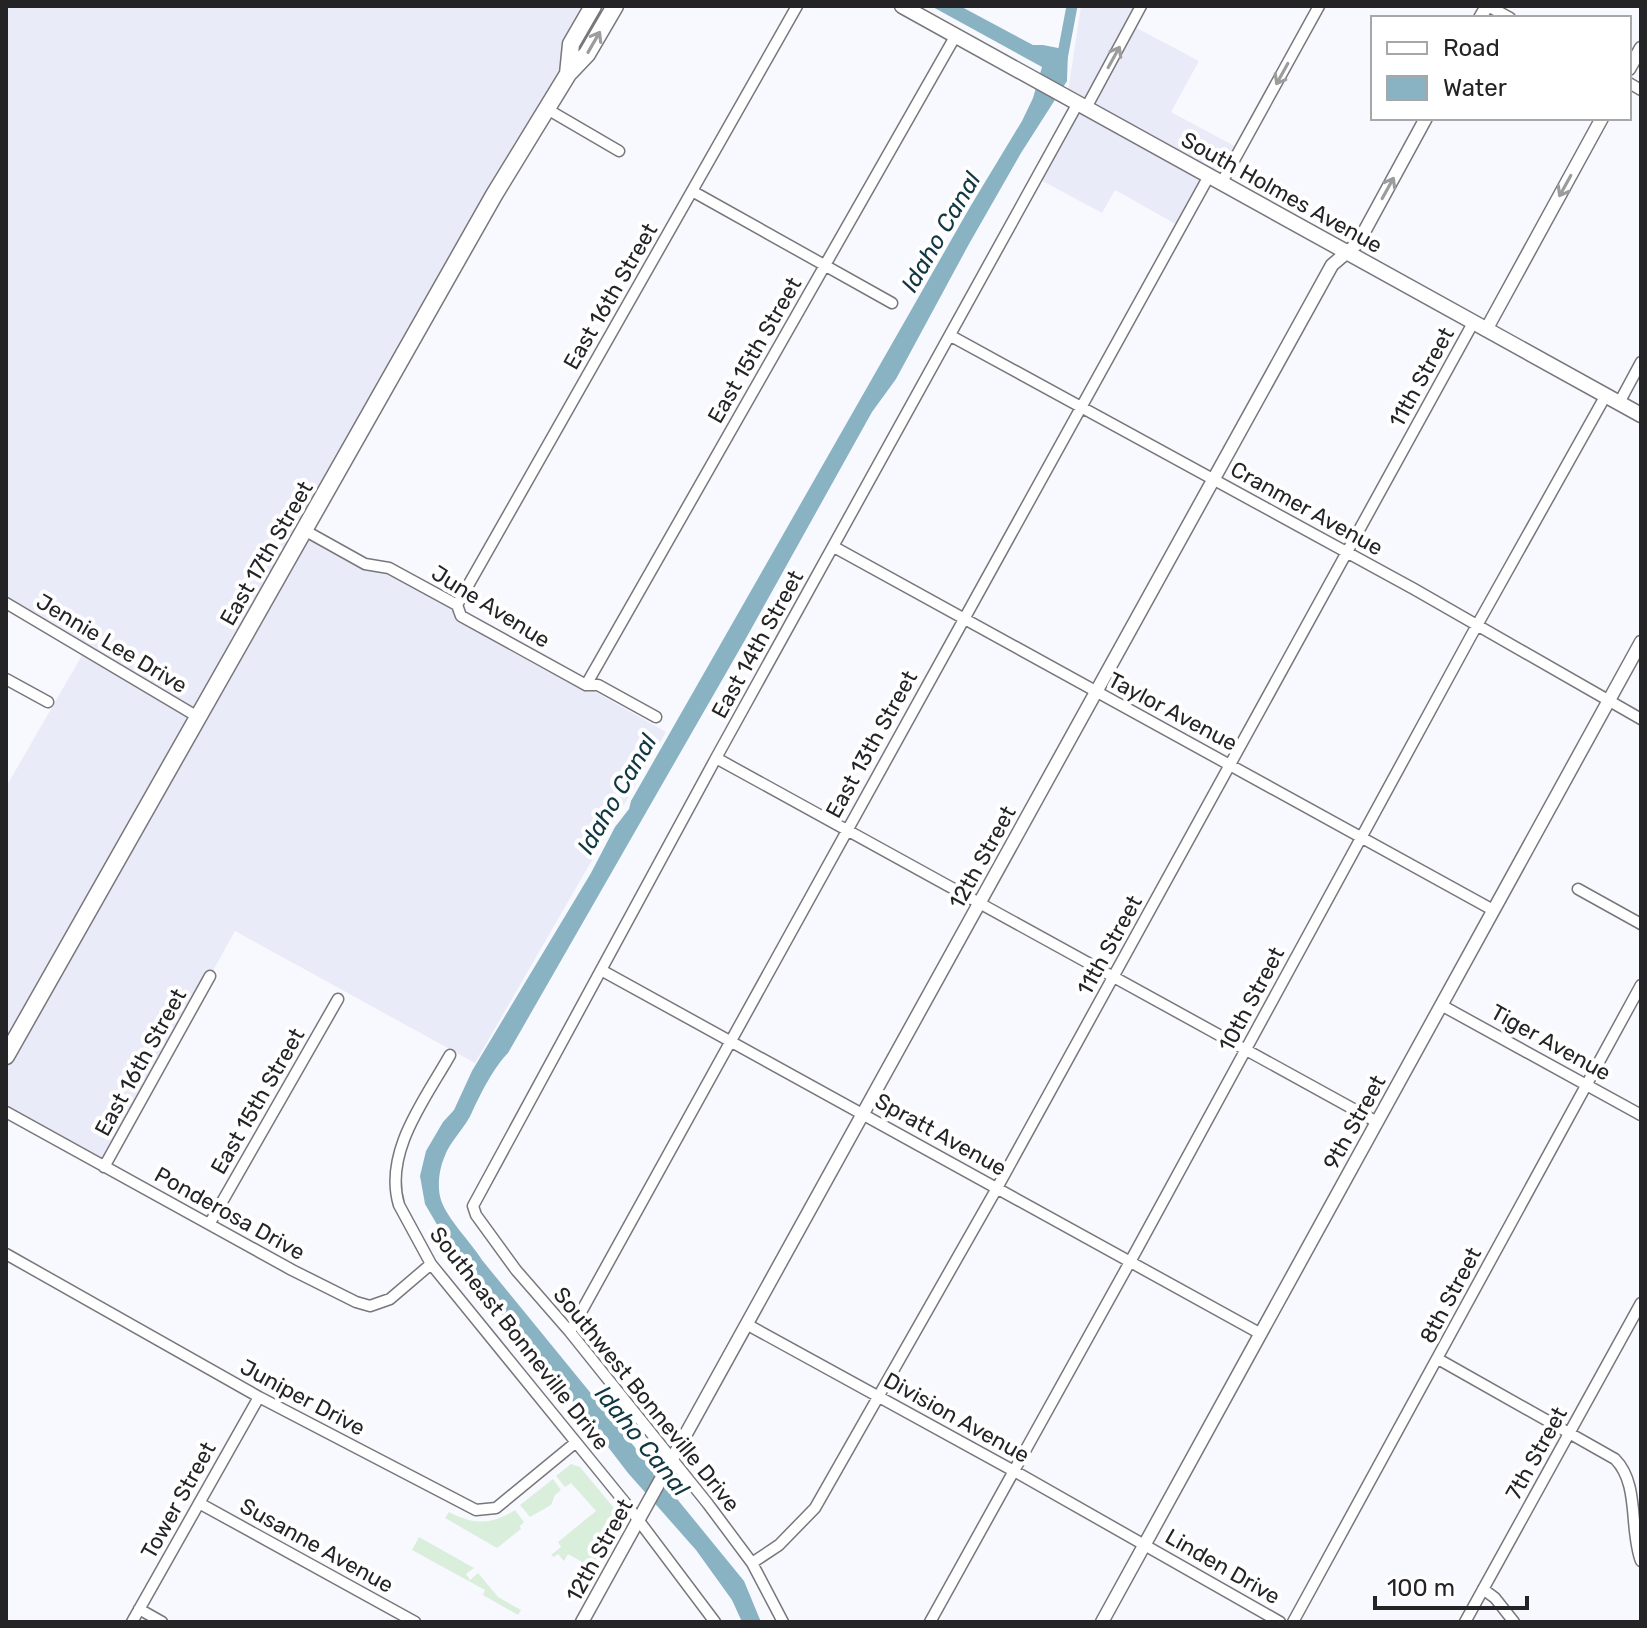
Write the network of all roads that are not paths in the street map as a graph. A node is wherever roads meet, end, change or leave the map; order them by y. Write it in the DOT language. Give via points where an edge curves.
graph roads {
  1 [pos="593,6"];
  2 [pos="615,6"];
  3 [pos="797,6"];
  4 [pos="902,6"];
  5 [pos="1141,6"];
  6 [pos="1319,6"];
  7 [pos="1487,6"];
  8 [pos="1506,16"];
  9 [pos="956,35"];
  10 [pos="1641,48"];
  11 [pos="1631,66"];
  12 [pos="568,74"];
  13 [pos="1082,106"];
  14 [pos="547,109"];
  15 [pos="1425,120"];
  16 [pos="1601,120"];
  17 [pos="619,151"];
  18 [pos="1215,179"];
  19 [pos="692,191"];
  20 [pos="1346,253"];
  21 [pos="825,265"];
  22 [pos="892,303"];
  23 [pos="1480,327"];
  24 [pos="951,336"];
  25 [pos="1641,362"];
  26 [pos="1613,399"];
  27 [pos="1082,407"];
  28 [pos="1641,415"];
  29 [pos="1213,479"];
  30 [pos="304,530"];
  31 [pos="834,547"];
  32 [pos="1347,554"];
  33 [pos="7,605"];
  34 [pos="457,605"];
  35 [pos="963,618"];
  36 [pos="1477,624"];
  37 [pos="1641,642"];
  38 [pos="7,682"];
  39 [pos="586,685"];
  40 [pos="1096,692"];
  41 [pos="1610,700"];
  42 [pos="48,702"];
  43 [pos="198,717"];
  44 [pos="656,717"];
  45 [pos="1641,719"];
  46 [pos="716,758"];
  47 [pos="1231,765"];
  48 [pos="847,828"];
  49 [pos="1361,837"];
  50 [pos="1578,889"];
  51 [pos="980,903"];
  52 [pos="1493,910"];
  53 [pos="1641,924"];
  54 [pos="601,970"];
  55 [pos="210,976"];
  56 [pos="1114,976"];
  57 [pos="1641,985"];
  58 [pos="338,999"];
  59 [pos="1441,1005"];
  60 [pos="731,1041"];
  61 [pos="1246,1051"];
  62 [pos="450,1055"];
  63 [pos="6,1056"];
  64 [pos="1586,1084"];
  65 [pos="6,1112"];
  66 [pos="863,1114"];
  67 [pos="1641,1115"];
  68 [pos="1377,1122"];
  69 [pos="104,1167"];
  70 [pos="997,1188"];
  71 [pos="473,1206"];
  72 [pos="210,1223"];
  73 [pos="6,1254"];
  74 [pos="1130,1263"];
  75 [pos="431,1264"];
  76 [pos="1641,1303"];
  77 [pos="748,1325"];
  78 [pos="570,1332"];
  79 [pos="1261,1334"];
  80 [pos="1438,1359"];
  81 [pos="877,1396"];
  82 [pos="259,1397"];
  83 [pos="1570,1433"];
  84 [pos="575,1443"];
  85 [pos="672,1460"];
  86 [pos="1014,1471"];
  87 [pos="199,1503"];
  88 [pos="638,1520"];
  89 [pos="1146,1545"];
  90 [pos="1641,1561"];
  91 [pos="752,1563"];
  92 [pos="1483,1589"];
  93 [pos="139,1609"];
  94 [pos="132,1622"];
  95 [pos="162,1622"];
  96 [pos="415,1622"];
  97 [pos="582,1622"];
  98 [pos="715,1622"];
  99 [pos="783,1622"];
  100 [pos="930,1622"];
  101 [pos="1102,1622"];
  102 [pos="1280,1622"];
  103 [pos="1293,1622"];
  104 [pos="1465,1622"];
  105 [pos="1514,1622"];
  1 -- 12 [label="main road, East 17th Street" via="571,44"];
  12 -- 2 [label="main road, East 17th Street, one-way" via="587,54"];
  3 -- 19 [label="street, East 16th Street"];
  4 -- 9 [label="main road, South Holmes Avenue"];
  13 -- 5 [label="street, East 14th Street, one-way"];
  6 -- 18 [label="street, East 13th Street, one-way"];
  7 -- 8 [label="street"];
  9 -- 13 [label="main road, South Holmes Avenue"];
  9 -- 21 [label="street, East 15th Street"];
  10 -- 11 [label="street"];
  12 -- 14 [label="main road, East 17th Street"];
  13 -- 18 [label="main road, South Holmes Avenue"];
  13 -- 24 [label="street, East 14th Street"];
  14 -- 17 [label="street"];
  14 -- 30 [label="main road, East 17th Street"];
  20 -- 15 [label="street, 12th Street, one-way" via="1359,242"];
  16 -- 23 [label="street, 11th Street, one-way"];
  18 -- 20 [label="main road, South Holmes Avenue"];
  18 -- 27 [label="street, East 13th Street"];
  19 -- 21 [label="street"];
  19 -- 34 [label="street, East 16th Street"];
  20 -- 23 [label="main road, South Holmes Avenue"];
  20 -- 29 [label="street, 12th Street" via="1332,265"];
  21 -- 22 [label="street"];
  21 -- 39 [label="street, East 15th Street"];
  23 -- 26 [label="main road, South Holmes Avenue"];
  23 -- 32 [label="street, 11th Street"];
  24 -- 27 [label="street, Cranmer Avenue"];
  24 -- 31 [label="street, East 14th Street"];
  25 -- 26 [label="street, 10th Street"];
  26 -- 28 [label="main road, South Holmes Avenue"];
  26 -- 36 [label="street, 10th Street"];
  27 -- 29 [label="street, Cranmer Avenue"];
  27 -- 35 [label="street, East 13th Street"];
  29 -- 32 [label="street, Cranmer Avenue"];
  29 -- 40 [label="street, 12th Street"];
  30 -- 34 [label="street, June Avenue"];
  30 -- 43 [label="main road, East 17th Street"];
  31 -- 35 [label="street, Taylor Avenue"];
  31 -- 46 [label="street, East 14th Street"];
  32 -- 36 [label="street, Cranmer Avenue"];
  32 -- 47 [label="street, 11th Street"];
  33 -- 43 [label="street, Jennie Lee Drive"];
  34 -- 39 [label="street, June Avenue" via="461,616"];
  35 -- 40 [label="street, Taylor Avenue"];
  35 -- 48 [label="street, East 13th Street"];
  36 -- 41 [label="street, Cranmer Avenue"];
  36 -- 49 [label="street, 10th Street"];
  37 -- 41 [label="street, 9th Street"];
  38 -- 42 [label="street"];
  39 -- 44 [label="street, June Avenue" via="598,685"];
  40 -- 47 [label="street, Taylor Avenue"];
  40 -- 51 [label="street, 12th Street"];
  41 -- 45 [label="street, Cranmer Avenue"];
  41 -- 52 [label="street, 9th Street"];
  43 -- 63 [label="main road, East 17th Street"];
  46 -- 48 [label="street"];
  46 -- 54 [label="street, East 14th Street"];
  47 -- 49 [label="street, Taylor Avenue"];
  47 -- 56 [label="street, 11th Street"];
  48 -- 51 [label="street"];
  48 -- 60 [label="street, East 13th Street"];
  49 -- 52 [label="street, Taylor Avenue"];
  49 -- 61 [label="street, 10th Street"];
  50 -- 53 [label="street"];
  51 -- 56 [label="street"];
  51 -- 66 [label="street, 12th Street"];
  52 -- 59 [label="street, 9th Street"];
  54 -- 60 [label="street, Spratt Avenue"];
  54 -- 71 [label="street, East 14th Street"];
  55 -- 69 [label="street, East 16th Street"];
  56 -- 61 [label="street"];
  56 -- 70 [label="street, 11th Street"];
  57 -- 64 [label="street, 8th Street"];
  58 -- 72 [label="street, East 15th Street"];
  59 -- 64 [label="street, Tiger Avenue"];
  59 -- 68 [label="street, 9th Street"];
  60 -- 66 [label="street, Spratt Avenue"];
  60 -- 78 [label="street, East 13th Street"];
  61 -- 68 [label="street"];
  61 -- 74 [label="street, 10th Street"];
  62 -- 75 [label="street, Southeast Bonneville Drive" via="405,1135 396,1176 399,1205"];
  64 -- 67 [label="street, Tiger Avenue"];
  64 -- 80 [label="street, 8th Street"];
  65 -- 69 [label="street, Ponderosa Drive"];
  66 -- 70 [label="street, Spratt Avenue"];
  66 -- 77 [label="street, 12th Street"];
  68 -- 79 [label="street, 9th Street"];
  69 -- 72 [label="street, Ponderosa Drive"];
  70 -- 74 [label="street, Spratt Avenue"];
  70 -- 81 [label="street, 11th Street"];
  71 -- 78 [label="street, Southwest Bonneville Drive" via="516,1270"];
  72 -- 75 [label="street, Ponderosa Drive" via="370,1306 390,1299"];
  73 -- 82 [label="street, Juniper Drive"];
  74 -- 79 [label="street, Spratt Avenue"];
  74 -- 86 [label="street, 10th Street"];
  75 -- 84 [label="street, Southeast Bonneville Drive"];
  76 -- 83 [label="street, 7th Street"];
  77 -- 81 [label="street, Division Avenue"];
  77 -- 85 [label="street, 12th Street"];
  78 -- 85 [label="street, Southwest Bonneville Drive"];
  79 -- 89 [label="street, 9th Street"];
  80 -- 83 [label="street"];
  80 -- 103 [label="street, 8th Street"];
  81 -- 86 [label="street, Division Avenue"];
  81 -- 91 [label="street, 11th Street" via="815,1508 779,1545"];
  82 -- 84 [label="street, Juniper Drive" via="476,1510 496,1508"];
  82 -- 87 [label="street, Tower Street"];
  83 -- 90 [label="street" via="1621,1465"];
  83 -- 92 [label="street, 7th Street"];
  84 -- 88 [label="street, Southeast Bonneville Drive"];
  85 -- 88 [label="street, 12th Street"];
  85 -- 91 [label="street, Southwest Bonneville Drive"];
  86 -- 89 [label="street, Division Avenue"];
  86 -- 100 [label="street, 10th Street"];
  87 -- 93 [label="street, Tower Street"];
  87 -- 96 [label="street, Susanne Avenue"];
  88 -- 97 [label="street, 12th Street"];
  88 -- 98 [label="street, Southeast Bonneville Drive"];
  89 -- 101 [label="street, 9th Street"];
  89 -- 102 [label="street, Linden Drive"];
  91 -- 99 [label="street, Southwest Bonneville Drive"];
  92 -- 104 [label="street, 7th Street"];
  92 -- 105 [label="street"];
  93 -- 94 [label="street, Tower Street"];
  93 -- 95 [label="street"];
}
